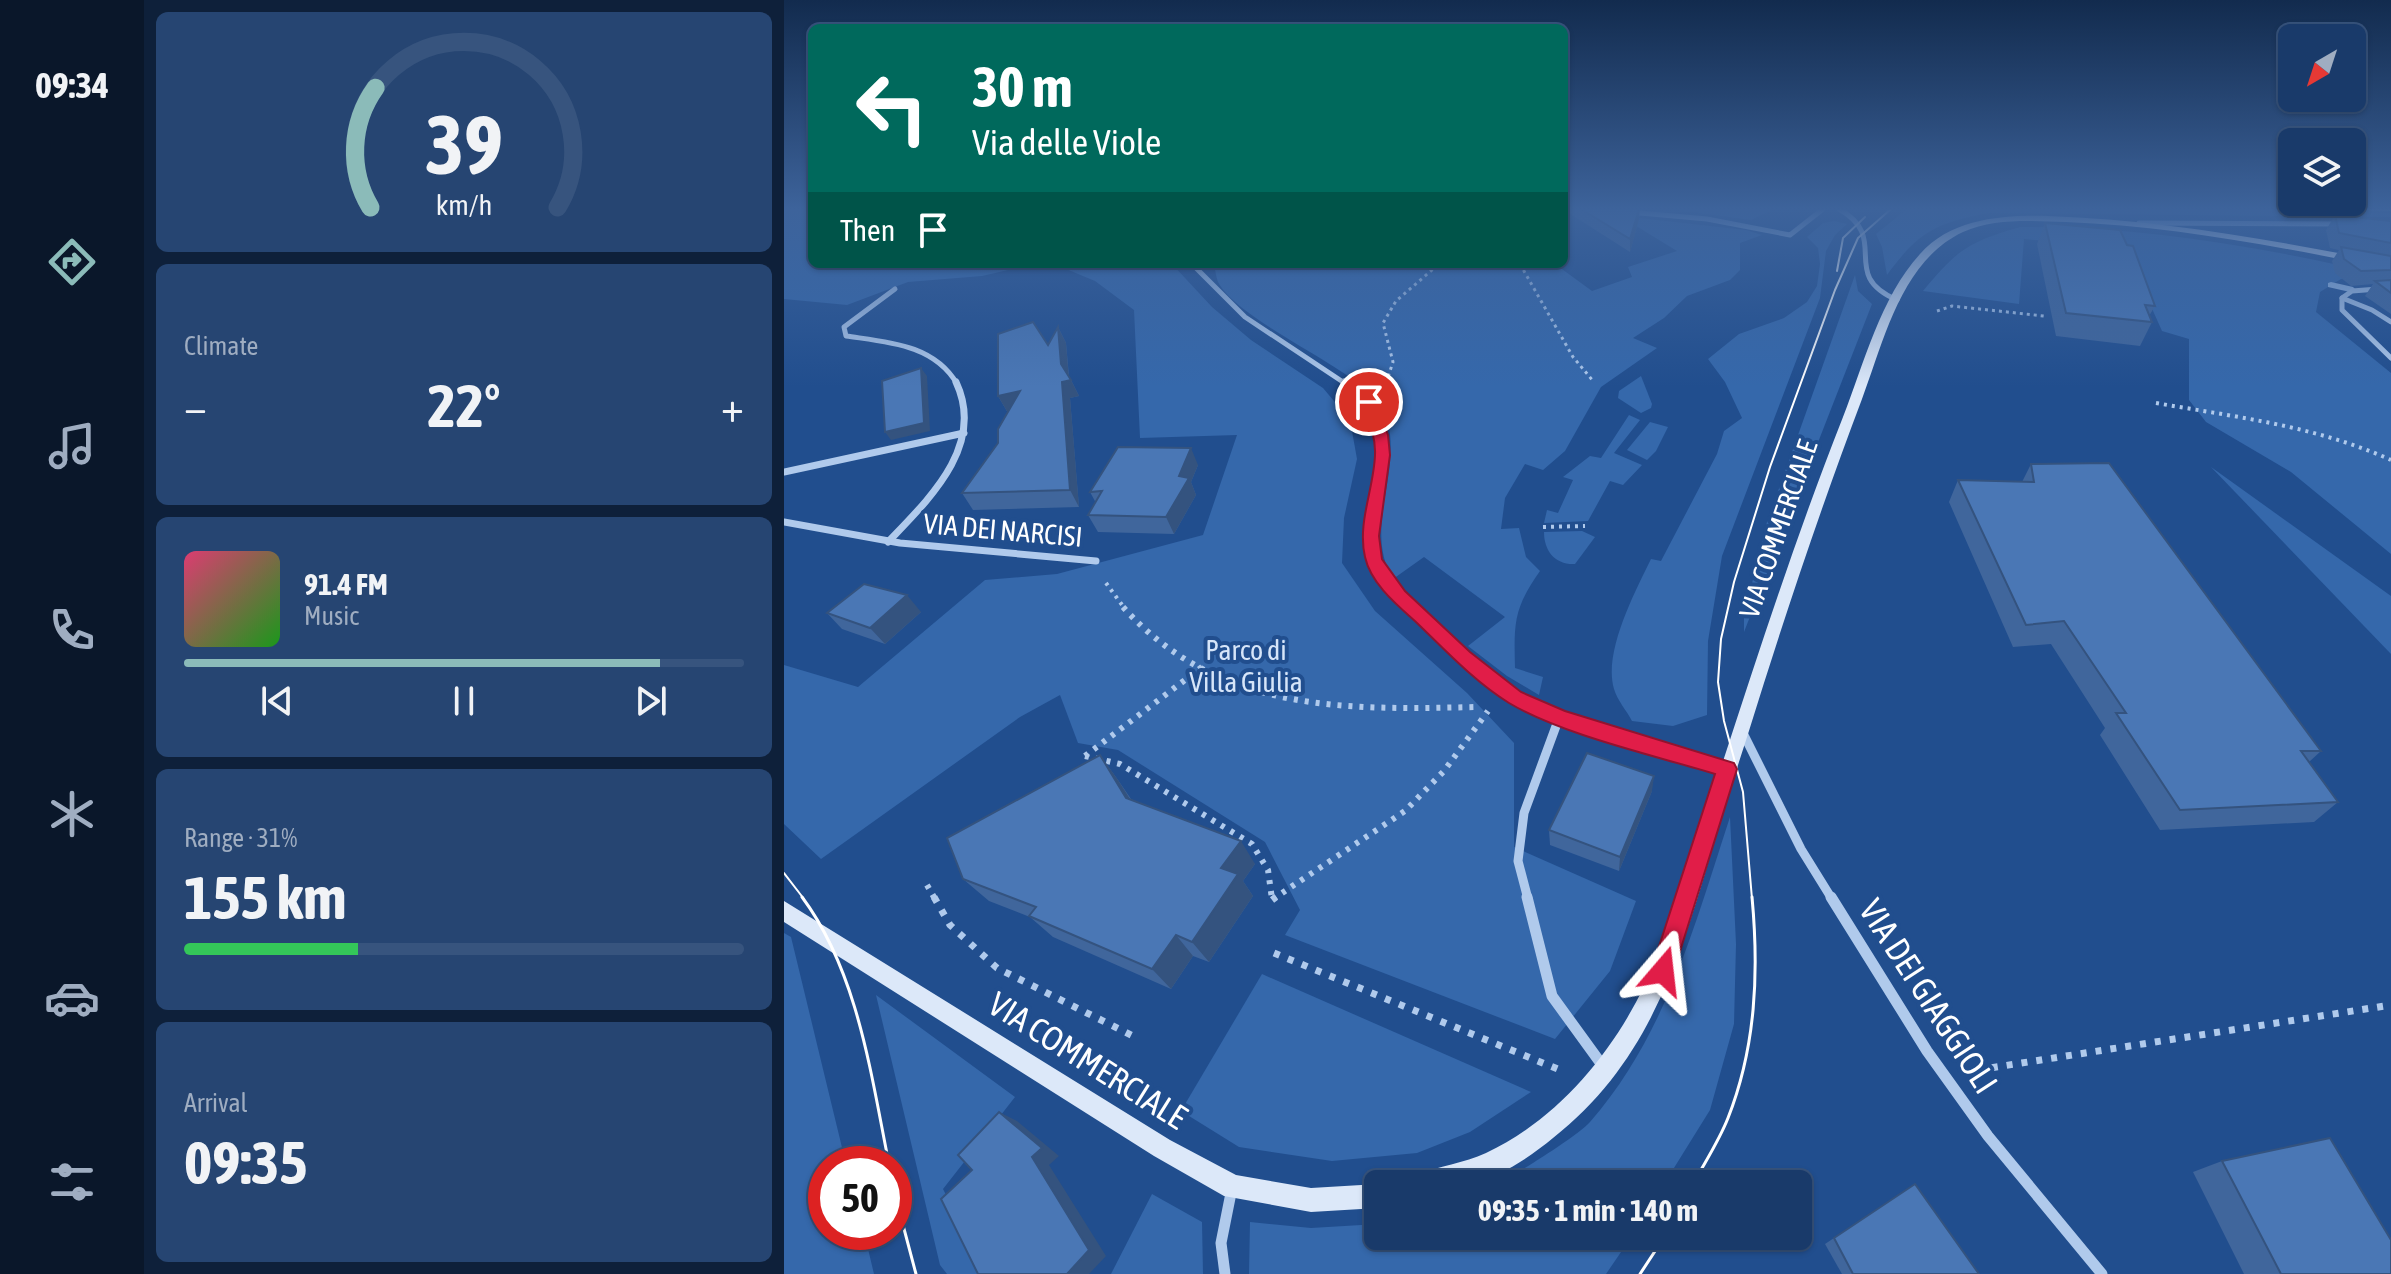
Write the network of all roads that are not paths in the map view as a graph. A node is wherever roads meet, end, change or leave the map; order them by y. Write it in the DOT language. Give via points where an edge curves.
graph roads {
  1 [pos="1196,268"];
  2 [pos="1866,268"];
  3 [pos="1915,268"];
  4 [pos="2391,288"];
  5 [pos="895,289"];
  6 [pos="2342,298"];
  7 [pos="1897,300"];
  8 [pos="2391,322"];
  9 [pos="2391,358"];
  10 [pos="964,433"];
  11 [pos="784,472"];
  12 [pos="784,522"];
  13 [pos="888,542"];
  14 [pos="1096,561"];
  15 [pos="1559,718"];
  16 [pos="1740,728"];
  17 [pos="1727,769"];
  18 [pos="784,911"];
  19 [pos="1599,1076"];
  20 [pos="1468,1170"];
  21 [pos="1233,1187"];
  22 [pos="1364,1197"];
  23 [pos="1225,1274"];
  24 [pos="2102,1274"];
  1 -- 15 [label="street" via="1245,317 1369,402 1381,435 1371,536 1373,559 1382,577 1495,683"];
  2 -- 7 [label="street" via="1870,284"];
  3 -- 7 [label="main road, VIA COMMERCIALE"];
  4 -- 6 [label="street" via="2352,291"];
  5 -- 10 [label="street, VIA DEI NARCISI" via="844,327 846,336 924,353 944,365 962,397"];
  6 -- 8 [label="street"];
  6 -- 9 [label="street" via="2342,310"];
  7 -- 16 [label="main road, VIA COMMERCIALE" via="1831,464"];
  10 -- 11 [label="street"];
  10 -- 13 [label="street, VIA DEI NARCISI" via="960,454 938,488"];
  12 -- 13 [label="street, VIA DEI NARCISI"];
  13 -- 14 [label="street, VIA DEI NARCISI"];
  15 -- 17 [label="street"];
  15 -- 19 [label="street" via="1524,813 1518,861 1552,996"];
  16 -- 17 [label="main road, VIA COMMERCIALE"];
  16 -- 24 [label="street, VIA DEI GIAGGIOLI" via="1801,849 1879,977 1988,1136"];
  17 -- 19 [label="main road, VIA COMMERCIALE" via="1663,971 1633,1032"];
  18 -- 21 [label="main road, VIA COMMERCIALE"];
  19 -- 20 [label="main road, VIA COMMERCIALE" via="1541,1132 1496,1161"];
  21 -- 22 [label="main road, VIA COMMERCIALE" via="1311,1200"];
  21 -- 23 [label="street" via="1221,1243"];
}
